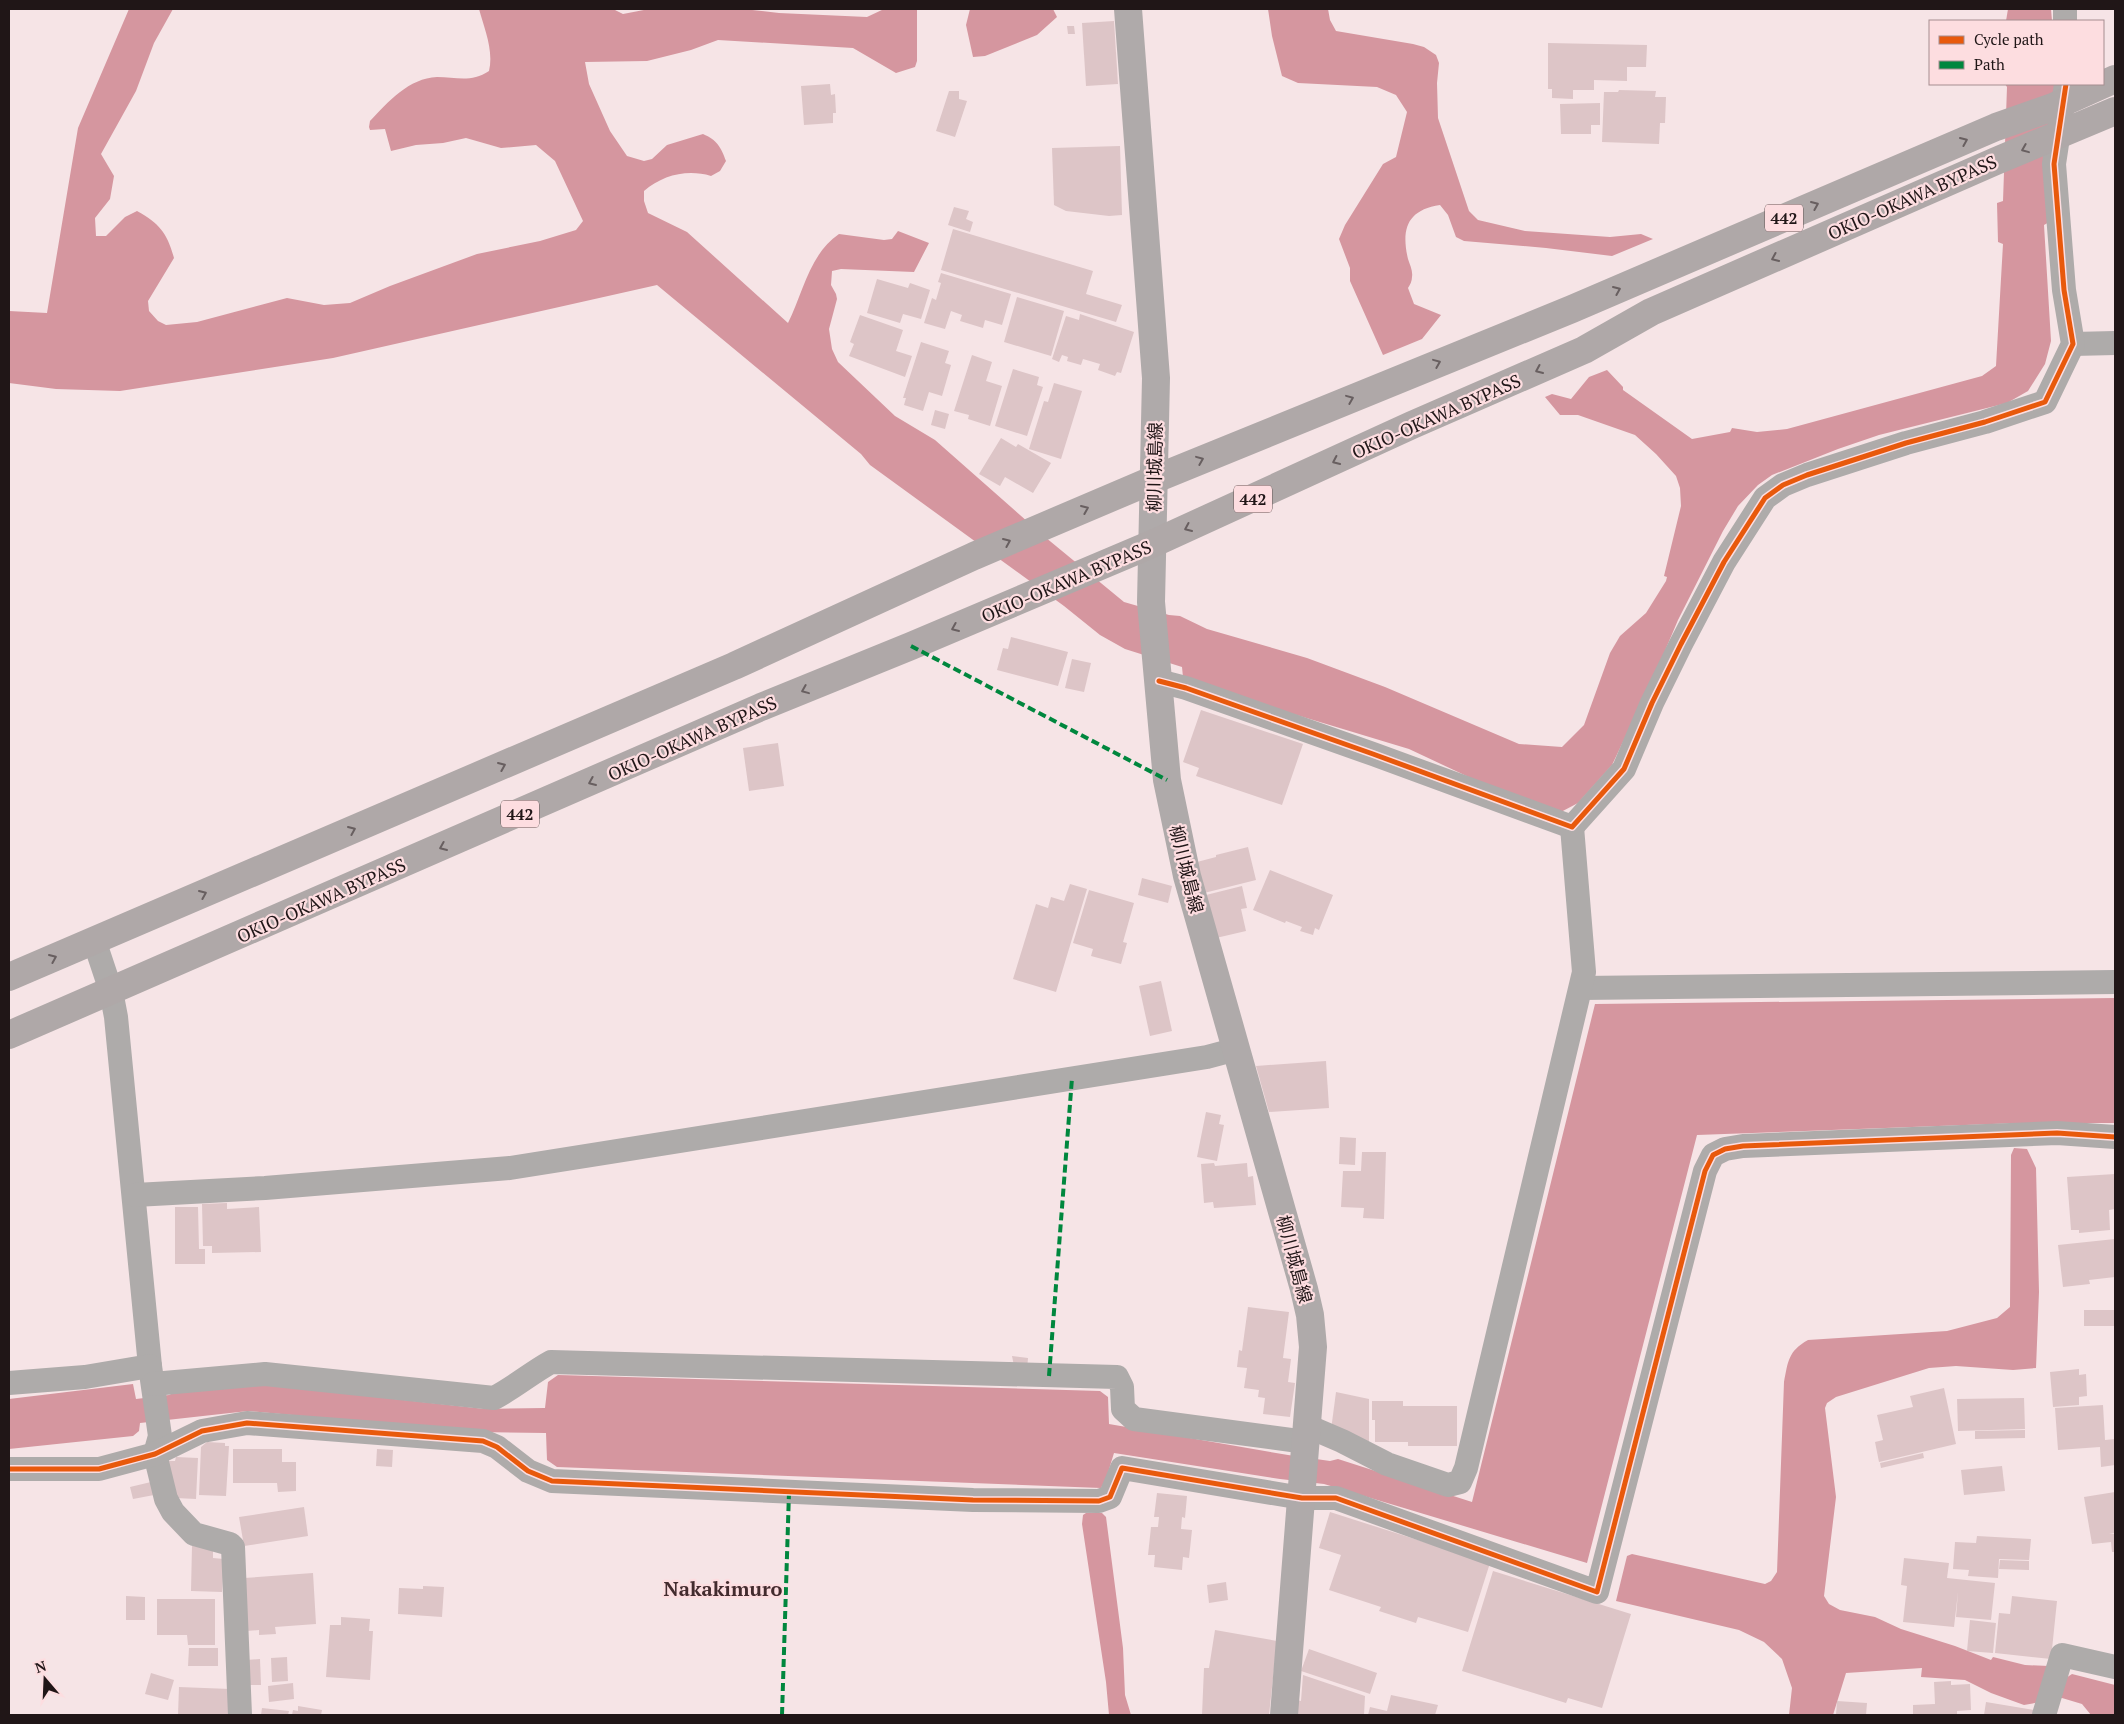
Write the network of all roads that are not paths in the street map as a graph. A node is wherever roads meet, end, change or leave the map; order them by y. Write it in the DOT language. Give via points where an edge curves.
graph roads {
  1 [pos="1128,9"];
  2 [pos="2099,85"];
  3 [pos="2061,97"];
  4 [pos="2115,111"];
  5 [pos="2056,136"];
  6 [pos="2115,343"];
  7 [pos="2073,344"];
  8 [pos="1155,479"];
  9 [pos="1152,544"];
  10 [pos="1158,674"];
  11 [pos="1572,827"];
  12 [pos="94,940"];
  13 [pos="9,977"];
  14 [pos="2115,982"];
  15 [pos="1580,988"];
  16 [pos="111,992"];
  17 [pos="9,1035"];
  18 [pos="1237,1049"];
  19 [pos="2115,1137"];
  20 [pos="135,1195"];
  21 [pos="152,1375"];
  22 [pos="9,1383"];
  23 [pos="1306,1441"];
  24 [pos="155,1454"];
  25 [pos="9,1469"];
  26 [pos="1302,1495"];
  27 [pos="2115,1667"];
  28 [pos="240,1715"];
  29 [pos="1284,1715"];
  30 [pos="2044,1715"];
  1 -- 8 [label="main road, 柳川城島線" via="1156,378"];
  2 -- 3 [label="highway, OKIO-OKAWA BYPASS / 442"];
  3 -- 5 [label="street"];
  8 -- 3 [label="highway, OKIO-OKAWA BYPASS / 442, one-way" via="1572,309"];
  4 -- 5 [label="highway, OKIO-OKAWA BYPASS / 442"];
  5 -- 7 [label="street" via="2054,164 2064,290"];
  5 -- 9 [label="highway, OKIO-OKAWA BYPASS / 442, one-way" via="1651,312 1584,350"];
  6 -- 7 [label="street"];
  7 -- 11 [label="street" via="2045,402 1807,475 1783,485 1765,498 1724,562 1681,644 1624,769"];
  8 -- 9 [label="main road, 柳川城島線"];
  12 -- 8 [label="highway, OKIO-OKAWA BYPASS / 442, one-way" via="725,670 974,556"];
  9 -- 10 [label="main road, 柳川城島線" via="1151,602"];
  9 -- 16 [label="highway, OKIO-OKAWA BYPASS / 442, one-way" via="761,707"];
  10 -- 11 [label="street" via="1186,688"];
  10 -- 18 [label="main road, 柳川城島線" via="1167,780 1187,876"];
  11 -- 15 [label="street" via="1584,972"];
  13 -- 12 [label="highway, OKIO-OKAWA BYPASS / 442, one-way"];
  12 -- 16 [label="street"];
  14 -- 15 [label="street"];
  15 -- 23 [label="street" via="1466,1468 1460,1482 1448,1485 1387,1464 1342,1440"];
  16 -- 17 [label="highway, OKIO-OKAWA BYPASS / 442"];
  16 -- 20 [label="street"];
  18 -- 20 [label="street" via="1207,1057 510,1168"];
  18 -- 23 [label="main road, 柳川城島線" via="1310,1315 1313,1347"];
  19 -- 26 [label="street" via="2057,1133 1743,1146 1713,1155 1697,1197 1598,1592 1336,1498"];
  20 -- 21 [label="street"];
  21 -- 22 [label="street"];
  21 -- 23 [label="street" via="265,1374 494,1398 551,1362 1117,1377 1122,1387 1123,1409 1134,1419"];
  21 -- 24 [label="street" via="160,1436"];
  23 -- 26 [label="main road, 柳川城島線"];
  24 -- 25 [label="street" via="99,1469"];
  24 -- 26 [label="street" via="202,1431 247,1423 483,1441 528,1471 552,1481 973,1500 1099,1501 1110,1497 1122,1468"];
  24 -- 28 [label="street" via="166,1499 173,1512 194,1534 230,1544 233,1548"];
  26 -- 29 [label="main road, 柳川城島線"];
  27 -- 30 [label="street" via="2062,1656"];
}
